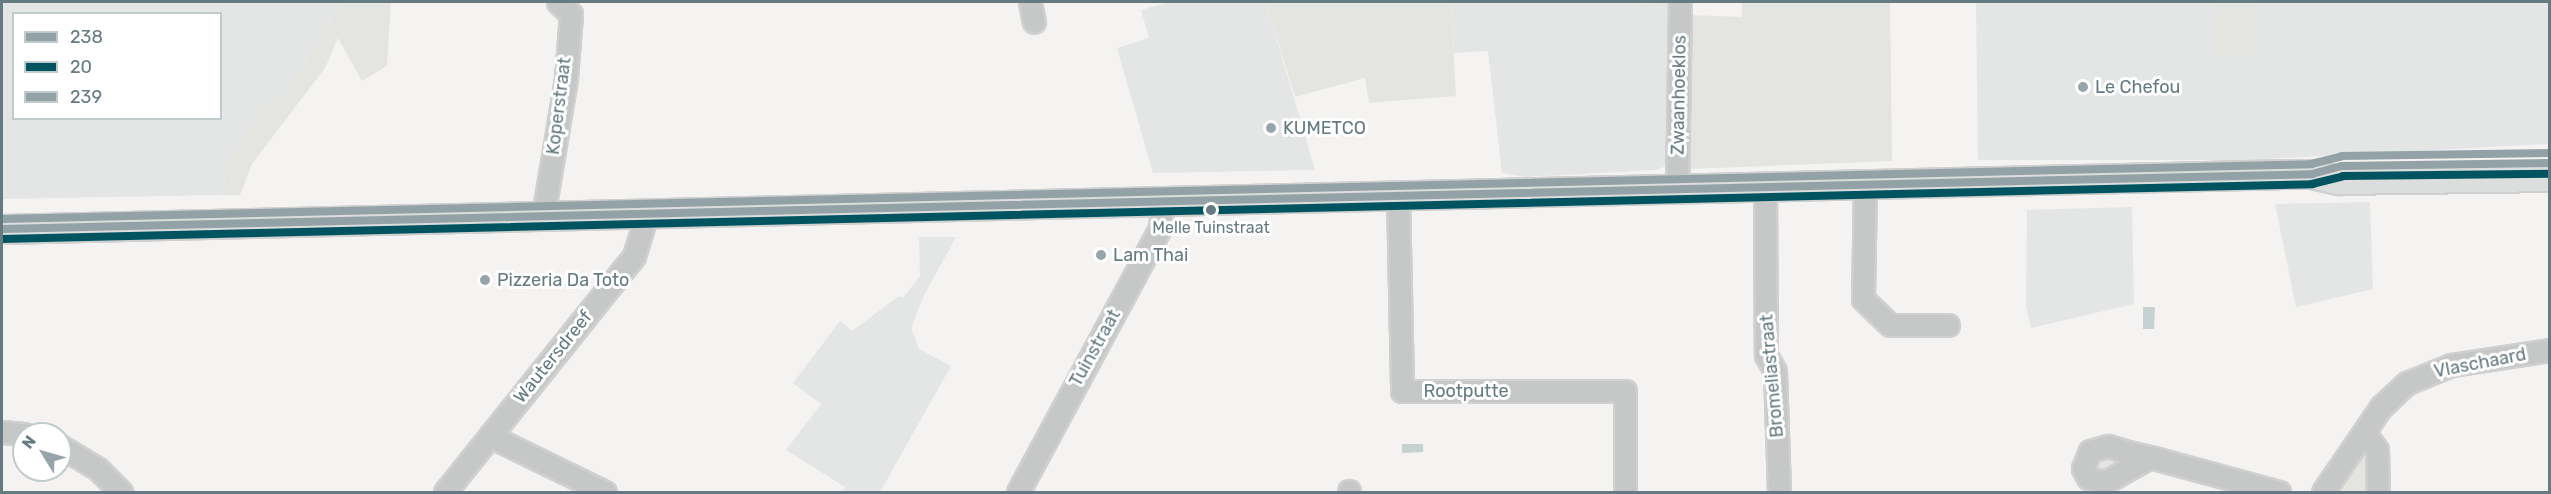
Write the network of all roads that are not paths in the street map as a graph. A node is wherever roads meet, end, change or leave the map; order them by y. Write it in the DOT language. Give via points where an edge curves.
graph roads {
  1 [pos="558,2"];
  2 [pos="1680,2"];
  3 [pos="2550,163"];
  4 [pos="2312,174"];
  5 [pos="2550,177"];
  6 [pos="1865,185"];
  7 [pos="1765,188"];
  8 [pos="1677,189"];
  9 [pos="1398,195"];
  10 [pos="1163,201"];
  11 [pos="647,214"];
  12 [pos="543,216"];
  13 [pos="2,228"];
  14 [pos="1948,325"];
  15 [pos="2550,350"];
  16 [pos="2365,433"];
  17 [pos="490,436"];
  18 [pos="72,453"];
  19 [pos="2150,458"];
  20 [pos="121,492"];
  21 [pos="445,492"];
  22 [pos="604,492"];
  23 [pos="1018,492"];
  24 [pos="1626,492"];
  25 [pos="1779,492"];
  26 [pos="2279,492"];
  27 [pos="2323,492"];
  28 [pos="2378,492"];
  1 -- 12 [label="street, Koperstraat" via="571,14 566,78"];
  2 -- 8 [label="street, Zwaanhoeklos"];
  3 -- 4 [label="main road" via="2342,166"];
  4 -- 5 [label="main road" via="2339,180"];
  4 -- 6 [label="main road"];
  6 -- 7 [label="main road"];
  6 -- 14 [label="street" via="1863,299 1890,325"];
  7 -- 8 [label="main road"];
  7 -- 25 [label="street, Bromeliastraat" via="1766,355 1774,371"];
  8 -- 9 [label="main road"];
  9 -- 10 [label="main road"];
  9 -- 24 [label="street, Rootputte" via="1402,391 1625,391"];
  10 -- 11 [label="main road"];
  10 -- 23 [label="street, Tuinstraat" via="1160,228"];
  11 -- 12 [label="main road"];
  11 -- 17 [label="street, Wautersdreef" via="634,256"];
  12 -- 13 [label="main road"];
  15 -- 16 [label="street, Vlaschaard" via="2428,371 2407,383 2381,407"];
  16 -- 27 [label="street, Vlaschaard"];
  16 -- 28 [label="street" via="2378,450"];
  17 -- 21 [label="street, Wautersdreef"];
  17 -- 22 [label="street"];
  18 -- 20 [label="street" via="98,469"];
  19 -- 26 [label="street"];
}
